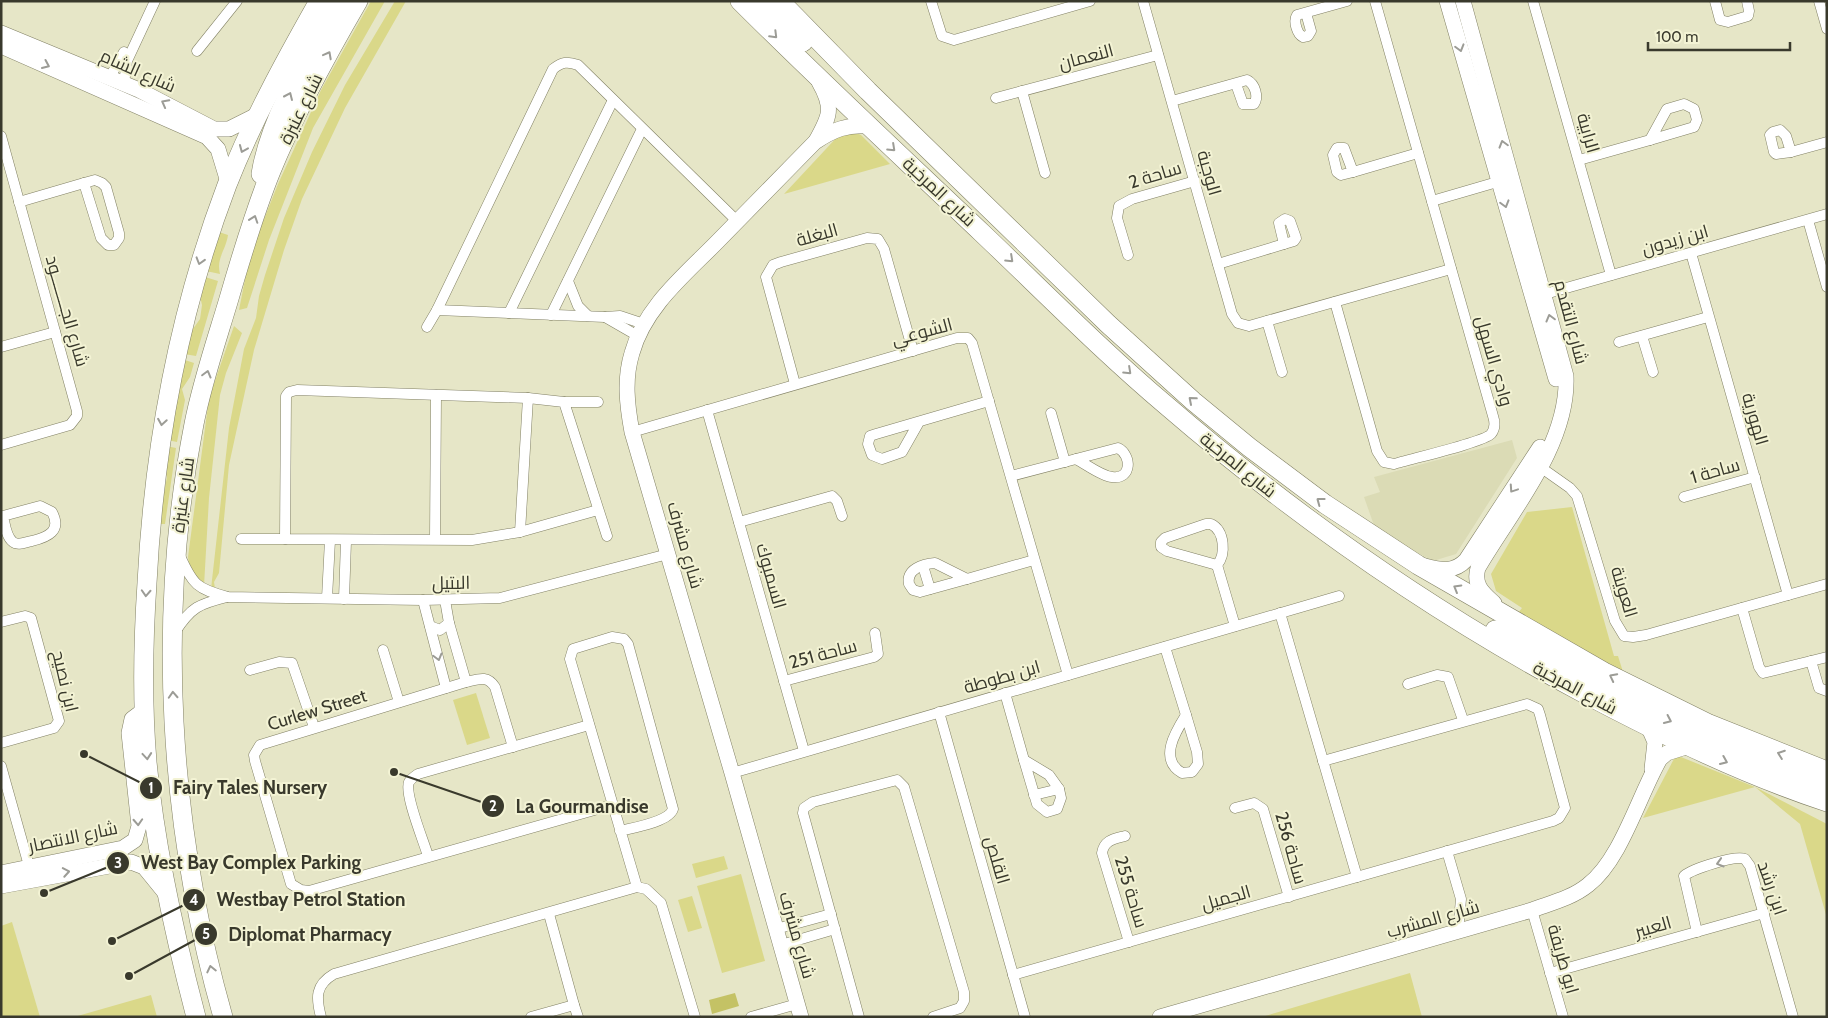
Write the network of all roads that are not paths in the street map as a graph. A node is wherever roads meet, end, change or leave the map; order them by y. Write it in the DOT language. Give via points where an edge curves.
graph roads {
  1 [pos="147,1"];
  2 [pos="155,1"];
  3 [pos="237,1"];
  4 [pos="319,1"];
  5 [pos="339,1"];
  6 [pos="358,1"];
  7 [pos="740,1"];
  8 [pos="760,1"];
  9 [pos="780,1"];
  10 [pos="930,1"];
  11 [pos="1090,1"];
  12 [pos="1143,1"];
  13 [pos="1347,1"];
  14 [pos="1375,1"];
  15 [pos="1447,1"];
  16 [pos="1463,1"];
  17 [pos="1533,1"];
  18 [pos="1715,1"];
  19 [pos="1747,1"];
  20 [pos="1819,1"];
  21 [pos="1056,6"];
  22 [pos="1306,13"];
  23 [pos="1827,29"];
  24 [pos="1,32"];
  25 [pos="1,46"];
  26 [pos="197,51"];
  27 [pos="1158,55"];
  28 [pos="110,77"];
  29 [pos="817,77"];
  30 [pos="124,83"];
  31 [pos="1236,84"];
  32 [pos="868,91"];
  33 [pos="1022,91"];
  34 [pos="996,98"];
  35 [pos="613,100"];
  36 [pos="1172,101"];
  37 [pos="258,115"];
  38 [pos="869,126"];
  39 [pos="642,129"];
  40 [pos="224,130"];
  41 [pos="1,136"];
  42 [pos="1650,140"];
  43 [pos="213,142"];
  44 [pos="815,142"];
  45 [pos="1827,142"];
  46 [pos="1791,152"];
  47 [pos="1418,153"];
  48 [pos="1579,160"];
  49 [pos="1353,172"];
  50 [pos="1045,173"];
  51 [pos="1194,180"];
  52 [pos="1505,180"];
  53 [pos="228,182"];
  54 [pos="84,183"];
  55 [pos="263,192"];
  56 [pos="1432,201"];
  57 [pos="19,202"];
  58 [pos="1827,214"];
  59 [pos="1808,220"];
  60 [pos="737,222"];
  61 [pos="1284,244"];
  62 [pos="1691,253"];
  63 [pos="1128,255"];
  64 [pos="1218,264"];
  65 [pos="1451,269"];
  66 [pos="1611,275"];
  67 [pos="568,282"];
  68 [pos="1827,286"];
  69 [pos="1538,296"];
  70 [pos="1334,302"];
  71 [pos="437,310"];
  72 [pos="509,313"];
  73 [pos="551,315"];
  74 [pos="588,316"];
  75 [pos="1708,317"];
  76 [pos="1266,321"];
  77 [pos="427,327"];
  78 [pos="641,330"];
  79 [pos="55,332"];
  80 [pos="1642,336"];
  81 [pos="1619,342"];
  82 [pos="1,347"];
  83 [pos="913,351"];
  84 [pos="1282,372"];
  85 [pos="1653,372"];
  86 [pos="795,384"];
  87 [pos="436,395"];
  88 [pos="528,398"];
  89 [pos="989,401"];
  90 [pos="564,402"];
  91 [pos="598,402"];
  92 [pos="707,410"];
  93 [pos="1051,413"];
  94 [pos="919,422"];
  95 [pos="632,432"];
  96 [pos="1,445"];
  97 [pos="1076,459"];
  98 [pos="1065,462"];
  99 [pos="1536,464"];
  100 [pos="1011,476"];
  101 [pos="1755,477"];
  102 [pos="1684,497"];
  103 [pos="598,510"];
  104 [pos="2,514"];
  105 [pos="842,516"];
  106 [pos="739,522"];
  107 [pos="520,532"];
  108 [pos="607,536"];
  109 [pos="241,539"];
  110 [pos="285,539"];
  111 [pos="435,539"];
  112 [pos="330,540"];
  113 [pos="346,541"];
  114 [pos="176,548"];
  115 [pos="668,554"];
  116 [pos="1034,560"];
  117 [pos="1217,565"];
  118 [pos="1418,565"];
  119 [pos="923,566"];
  120 [pos="966,579"];
  121 [pos="1827,584"];
  122 [pos="930,589"];
  123 [pos="1788,595"];
  124 [pos="1339,596"];
  125 [pos="228,597"];
  126 [pos="327,598"];
  127 [pos="344,599"];
  128 [pos="422,600"];
  129 [pos="445,600"];
  130 [pos="1436,607"];
  131 [pos="1742,608"];
  132 [pos="1280,613"];
  133 [pos="1,622"];
  134 [pos="1516,622"];
  135 [pos="449,623"];
  136 [pos="430,626"];
  137 [pos="1235,626"];
  138 [pos="875,633"];
  139 [pos="174,634"];
  140 [pos="1165,646"];
  141 [pos="383,650"];
  142 [pos="1827,657"];
  143 [pos="1811,661"];
  144 [pos="250,670"];
  145 [pos="1068,675"];
  146 [pos="784,681"];
  147 [pos="466,682"];
  148 [pos="1408,684"];
  149 [pos="446,688"];
  150 [pos="1827,691"];
  151 [pos="1005,693"];
  152 [pos="399,702"];
  153 [pos="144,710"];
  154 [pos="939,712"];
  155 [pos="1186,715"];
  156 [pos="1463,720"];
  157 [pos="589,725"];
  158 [pos="1648,726"];
  159 [pos="314,727"];
  160 [pos="1,743"];
  161 [pos="1689,746"];
  162 [pos="513,747"];
  163 [pos="804,751"];
  164 [pos="1024,760"];
  165 [pos="1323,761"];
  166 [pos="1,766"];
  167 [pos="1827,771"];
  168 [pos="732,773"];
  169 [pos="1652,773"];
  170 [pos="1827,787"];
  171 [pos="1059,789"];
  172 [pos="5,792"];
  173 [pos="1034,795"];
  174 [pos="1818,799"];
  175 [pos="612,805"];
  176 [pos="1235,808"];
  177 [pos="1827,814"];
  178 [pos="620,831"];
  179 [pos="1125,836"];
  180 [pos="1447,851"];
  181 [pos="428,856"];
  182 [pos="31,872"];
  183 [pos="1,873"];
  184 [pos="1357,877"];
  185 [pos="1,886"];
  186 [pos="637,887"];
  187 [pos="167,895"];
  188 [pos="1289,897"];
  189 [pos="1532,910"];
  190 [pos="1764,913"];
  191 [pos="549,914"];
  192 [pos="831,914"];
  193 [pos="776,928"];
  194 [pos="835,929"];
  195 [pos="1458,932"];
  196 [pos="1698,932"];
  197 [pos="1129,942"];
  198 [pos="781,945"];
  199 [pos="1550,973"];
  200 [pos="1013,975"];
  201 [pos="574,1005"];
  202 [pos="799,1013"];
  203 [pos="196,1017"];
  204 [pos="223,1017"];
  205 [pos="321,1017"];
  206 [pos="531,1017"];
  207 [pos="578,1017"];
  208 [pos="695,1017"];
  209 [pos="751,1017"];
  210 [pos="859,1017"];
  211 [pos="933,1017"];
  212 [pos="1025,1017"];
  213 [pos="1160,1017"];
  214 [pos="1563,1017"];
  215 [pos="1793,1017"];
  1 -- 28 [label="street"];
  2 -- 30 [label="street" via="127,61"];
  3 -- 26 [label="street"];
  4 -- 37 [label="highway, شارع عنيزة"];
  55 -- 5 [label="highway, one-way" via="261,173 267,148 289,95"];
  55 -- 6 [label="highway, شارع عنيزة, one-way" via="309,90"];
  7 -- 29 [label="highway, شارع المرخية, one-way"];
  8 -- 32 [label="highway" via="838,72"];
  9 -- 32 [label="highway, شارع المرخية"];
  10 -- 21 [label="street" via="942,36 950,40"];
  11 -- 21 [label="street"];
  12 -- 27 [label="street, الوجبة"];
  13 -- 22 [label="street"];
  14 -- 47 [label="street, وادي السهل"];
  15 -- 52 [label="street, شارع التقدم, one-way"];
  52 -- 16 [label="street, شارع التقدم, one-way"];
  17 -- 48 [label="street, الرابية"];
  18 -- 19 [label="street" via="1720,20 1725,22 1748,16"];
  20 -- 23 [label="street"];
  24 -- 28 [label="street, شارع الشام"];
  25 -- 43 [label="street, شارع الشام, one-way"];
  27 -- 33 [label="street, النعمان"];
  27 -- 36 [label="street, الوجبة"];
  28 -- 30 [label="street, شارع الشام"];
  29 -- 38 [label="highway, شارع المرخية"];
  29 -- 44 [label="street, شارع مشرف" via="829,105 829,116"];
  40 -- 30 [label="street, شارع الشام, one-way" via="214,129"];
  31 -- 36 [label="street"];
  118 -- 32 [label="highway, شارع المرخية, one-way" via="1325,504 1193,401 1108,324"];
  33 -- 34 [label="street, النعمان"];
  33 -- 50 [label="street"];
  35 -- 39 [label="street"];
  35 -- 71 [label="street" via="578,65 560,63 553,69"];
  35 -- 72 [label="street"];
  36 -- 51 [label="street, الوجبة"];
  37 -- 40 [label="street"];
  37 -- 53 [label="highway, شارع عنيزة, one-way"];
  38 -- 44 [label="street, شارع مشرف" via="840,128"];
  38 -- 130 [label="highway, شارع المرخية, one-way" via="1164,404 1228,458 1332,537"];
  39 -- 60 [label="street"];
  39 -- 67 [label="street"];
  40 -- 43 [label="street" via="228,137 226,141"];
  41 -- 57 [label="street, شارع الجــــــــود"];
  42 -- 42 [label="street" via="1692,129 1697,120 1694,108 1684,104 1667,110"];
  42 -- 48 [label="street"];
  43 -- 53 [label="street"];
  44 -- 60 [label="street, شارع مشرف"];
  45 -- 46 [label="street"];
  47 -- 49 [label="street"];
  47 -- 56 [label="street, وادي السهل"];
  48 -- 66 [label="street, الرابية"];
  51 -- 63 [label="street, ساحة 2" via="1119,206 1117,218"];
  51 -- 64 [label="street, الوجبة"];
  52 -- 56 [label="street"];
  52 -- 69 [label="street, شارع التقدم"];
  53 -- 153 [label="highway, شارع عنيزة, one-way" via="187,306 163,415 149,545"];
  54 -- 54 [label="street" via="98,180 106,187 119,233 114,245 108,245 101,238"];
  54 -- 57 [label="street"];
  114 -- 55 [label="highway, شارع عنيزة, one-way" via="195,421 244,246"];
  56 -- 65 [label="street, وادي السهل"];
  57 -- 79 [label="street, شارع الجــــــــود"];
  58 -- 59 [label="street, ابن زيدون"];
  59 -- 62 [label="street, ابن زيدون"];
  59 -- 68 [label="street"];
  60 -- 78 [label="street, شارع مشرف" via="666,295"];
  61 -- 64 [label="street"];
  62 -- 66 [label="street, ابن زيدون"];
  62 -- 75 [label="street, الهورية"];
  64 -- 76 [label="street, الوجبة" via="1234,319 1243,326"];
  65 -- 70 [label="street, الوجبة"];
  65 -- 70 [label="street, وادي السهل" via="1495,423 1492,433 1478,440 1394,464 1381,458"];
  66 -- 69 [label="street, ابن زيدون"];
  67 -- 73 [label="street"];
  67 -- 74 [label="street" via="578,306"];
  69 -- 99 [label="street, شارع التقدم" via="1562,362 1566,392 1556,436"];
  70 -- 76 [label="street, الوجبة"];
  71 -- 72 [label="street"];
  71 -- 77 [label="street"];
  72 -- 73 [label="street"];
  73 -- 74 [label="street"];
  74 -- 78 [label="street" via="605,317"];
  75 -- 80 [label="street"];
  75 -- 101 [label="street, الهورية"];
  76 -- 84 [label="street"];
  78 -- 95 [label="street, شارع مشرف" via="632,353 627,381"];
  79 -- 82 [label="street"];
  79 -- 96 [label="street, شارع الجــــــــود" via="77,416 70,425"];
  80 -- 81 [label="street"];
  80 -- 85 [label="street"];
  83 -- 86 [label="street, الشوعي"];
  83 -- 86 [label="street, البغلة" via="884,249 878,239 867,238 790,259 772,265 766,277"];
  83 -- 89 [label="street, الشوعي" via="968,338"];
  86 -- 92 [label="street, الشوعي"];
  87 -- 88 [label="street"];
  87 -- 110 [label="street" via="289,392 285,403"];
  87 -- 111 [label="street"];
  88 -- 90 [label="street"];
  88 -- 107 [label="street"];
  89 -- 94 [label="street"];
  89 -- 100 [label="street, الشوعي"];
  90 -- 91 [label="street"];
  90 -- 103 [label="street"];
  92 -- 95 [label="street, الشوعي"];
  92 -- 106 [label="street, السمبوك"];
  93 -- 98 [label="street"];
  94 -- 94 [label="street" via="870,436 868,444 872,455 882,459 902,452"];
  95 -- 115 [label="street, شارع مشرف"];
  97 -- 97 [label="street" via="1118,448 1125,455 1128,469 1123,476 1110,477"];
  97 -- 98 [label="street"];
  98 -- 100 [label="street"];
  99 -- 118 [label="street, شارع التقدم, one-way" via="1462,565 1449,570"];
  99 -- 131 [label="street, العوينة" via="1577,496 1615,621 1624,636 1633,638"];
  99 -- 134 [label="street, شارع التقدم" via="1476,573 1480,591"];
  100 -- 116 [label="street, الشوعي"];
  101 -- 102 [label="street, ساحة 1"];
  101 -- 123 [label="street, الهورية"];
  103 -- 107 [label="street"];
  103 -- 108 [label="street"];
  104 -- 104 [label="street" via="8,537 16,543 47,537 54,531 56,522 52,512 40,506"];
  105 -- 106 [label="street" via="832,496"];
  106 -- 146 [label="street, السمبوك"];
  107 -- 111 [label="street" via="472,540"];
  109 -- 110 [label="street"];
  110 -- 112 [label="street"];
  111 -- 113 [label="street"];
  112 -- 113 [label="street"];
  112 -- 126 [label="street"];
  113 -- 127 [label="street"];
  114 -- 125 [label="street, البتيل" via="188,574 199,588"];
  114 -- 139 [label="highway, شارع عنيزة"];
  115 -- 129 [label="street, البتيل" via="500,598"];
  115 -- 168 [label="street, شارع مشرف"];
  116 -- 120 [label="street"];
  116 -- 145 [label="street, الشوعي"];
  117 -- 117 [label="street" via="1167,551 1161,542 1170,536 1211,524 1218,530 1224,549"];
  117 -- 137 [label="street"];
  134 -- 118 [label="highway, شارع المرخية, one-way"];
  119 -- 120 [label="street" via="935,564"];
  119 -- 122 [label="street"];
  119 -- 122 [label="street" via="909,574 908,584 920,592"];
  120 -- 122 [label="street"];
  121 -- 123 [label="street, العوينة"];
  123 -- 131 [label="street, العوينة"];
  124 -- 132 [label="street, ابن بطوطة"];
  125 -- 126 [label="street, البتيل"];
  125 -- 139 [label="street, البتيل" via="196,606"];
  126 -- 127 [label="street, البتيل"];
  127 -- 128 [label="street, البتيل"];
  128 -- 129 [label="street, البتيل"];
  128 -- 136 [label="street"];
  129 -- 135 [label="street"];
  130 -- 158 [label="highway, شارع المرخية" via="1521,659"];
  130 -- 170 [label="highway, one-way" via="1461,613 1702,736"];
  131 -- 143 [label="street" via="1763,673"];
  132 -- 137 [label="street, ابن بطوطة"];
  132 -- 165 [label="street"];
  133 -- 160 [label="street, ابن نصيح" via="25,616 31,618 59,721 54,728"];
  167 -- 134 [label="highway, شارع المرخية, one-way" via="1672,707"];
  135 -- 136 [label="street" via="440,630"];
  135 -- 147 [label="street"];
  136 -- 149 [label="street, one-way"];
  137 -- 140 [label="street, ابن بطوطة"];
  138 -- 146 [label="street, ساحة 251" via="879,648 874,657"];
  204 -- 139 [label="highway, شارع عنيزة, one-way" via="185,840 173,689"];
  140 -- 145 [label="street, ابن بطوطة"];
  140 -- 155 [label="street"];
  141 -- 152 [label="street"];
  142 -- 143 [label="street"];
  143 -- 150 [label="street" via="1818,688"];
  144 -- 159 [label="street" via="279,662 292,663"];
  145 -- 151 [label="street, ابن بطوطة"];
  146 -- 163 [label="street, السمبوك"];
  147 -- 149 [label="street, Curlew Street"];
  147 -- 162 [label="street, Curlew Street" via="484,678 491,681"];
  148 -- 156 [label="street" via="1437,675 1448,677"];
  149 -- 152 [label="street, Curlew Street"];
  151 -- 154 [label="street, ابن بطوطة"];
  151 -- 164 [label="street"];
  152 -- 159 [label="street, Curlew Street"];
  153 -- 182 [label="street, شارع الانتصار, one-way" via="132,719 129,733 139,826 135,840 123,848"];
  153 -- 187 [label="highway, شارع عنيزة, one-way" via="149,775"];
  154 -- 163 [label="street, ابن بطوطة"];
  154 -- 200 [label="street, القلص"];
  155 -- 155 [label="street" via="1198,764 1192,772 1182,773 1173,764 1170,748"];
  156 -- 165 [label="street, الجميل"];
  156 -- 180 [label="street, الجميل" via="1520,704 1533,705 1540,715 1565,808 1553,821"];
  157 -- 162 [label="street"];
  157 -- 175 [label="street"];
  157 -- 178 [label="street" via="571,653 580,646 612,636 620,637 628,644 673,809 664,819"];
  158 -- 161 [label="highway, شارع المرخية"];
  158 -- 169 [label="street, شارع المشرب" via="1655,742"];
  159 -- 181 [label="street, Curlew Street" via="260,745 254,754 291,884 309,891"];
  161 -- 169 [label="street, شارع المشرب" via="1667,753"];
  161 -- 174 [label="highway, شارع المرخية, one-way"];
  162 -- 181 [label="street" via="412,778 409,796"];
  163 -- 168 [label="street, ابن بطوطة"];
  164 -- 171 [label="street" via="1049,775"];
  164 -- 173 [label="street"];
  165 -- 184 [label="street"];
  166 -- 172 [label="street"];
  168 -- 193 [label="street, شارع مشرف"];
  169 -- 189 [label="street, شارع المشرب" via="1616,849 1598,875 1578,892"];
  171 -- 173 [label="street"];
  171 -- 173 [label="street" via="1060,804 1052,812 1041,809"];
  172 -- 182 [label="street"];
  174 -- 177 [label="highway"];
  175 -- 178 [label="street"];
  175 -- 181 [label="street, Curlew Street"];
  176 -- 188 [label="street, ساحة 256" via="1254,803 1263,808"];
  178 -- 186 [label="street"];
  179 -- 197 [label="street, ساحة 255" via="1108,841 1102,853"];
  180 -- 184 [label="street, الجميل"];
  180 -- 195 [label="street" via="1460,899"];
  182 -- 183 [label="street, شارع الانتصار"];
  182 -- 185 [label="street, شارع الانتصار"];
  182 -- 187 [label="street, شارع الانتصار, one-way" via="131,862 144,867"];
  184 -- 188 [label="street, الجميل"];
  186 -- 191 [label="street"];
  186 -- 208 [label="street" via="646,889 661,903"];
  187 -- 203 [label="highway, شارع عنيزة"];
  188 -- 197 [label="street, الجميل"];
  189 -- 195 [label="street, شارع المشرب"];
  189 -- 199 [label="street, ابو طريفة"];
  190 -- 196 [label="street, العبير"];
  190 -- 196 [label="street, ابن رشد, one-way" via="1748,862 1735,858 1684,876"];
  190 -- 215 [label="street, ابن رشد"];
  191 -- 201 [label="street"];
  191 -- 205 [label="street" via="334,974 326,978 317,992"];
  192 -- 193 [label="street"];
  192 -- 194 [label="street"];
  192 -- 211 [label="street" via="803,818 804,808 814,802 882,782 900,781 964,992 960,1008"];
  193 -- 198 [label="street, شارع مشرف"];
  194 -- 198 [label="street"];
  194 -- 210 [label="street"];
  195 -- 213 [label="street, شارع المشرب"];
  196 -- 199 [label="street, العبير"];
  197 -- 200 [label="street, الجميل"];
  198 -- 202 [label="street, شارع مشرف"];
  199 -- 214 [label="street, ابو طريفة"];
  200 -- 212 [label="street, القلص"];
  201 -- 206 [label="street"];
  201 -- 207 [label="street"];
  202 -- 209 [label="street"];
}
